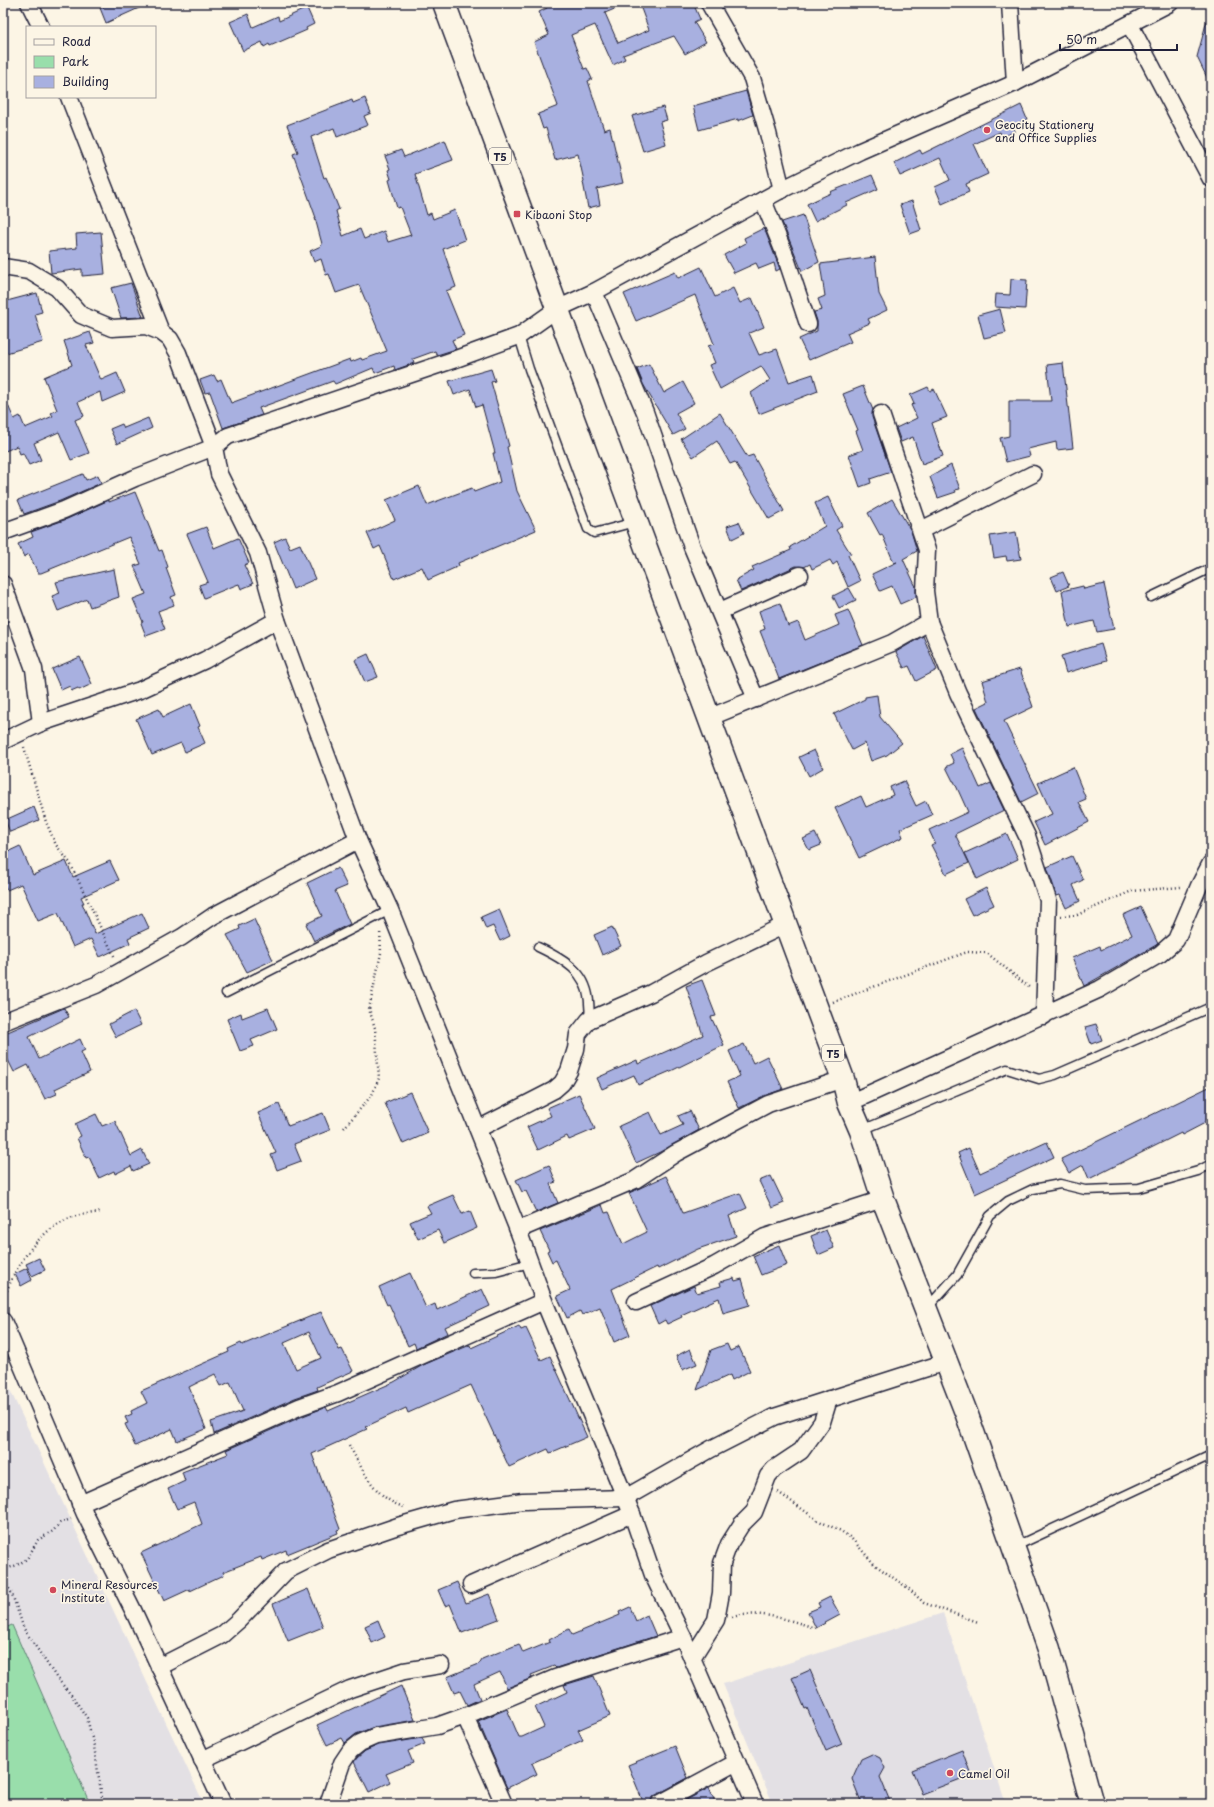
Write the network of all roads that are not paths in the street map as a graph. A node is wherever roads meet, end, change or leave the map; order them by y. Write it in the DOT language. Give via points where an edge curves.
graph roads {
  1 [pos="29,3"];
  2 [pos="444,3"];
  3 [pos="709,3"];
  4 [pos="1010,3"];
  5 [pos="1170,3"];
  6 [pos="1130,25"];
  7 [pos="40,26"];
  8 [pos="1015,83"];
  9 [pos="69,98"];
  10 [pos="1211,179"];
  11 [pos="782,190"];
  12 [pos="763,200"];
  13 [pos="3,267"];
  14 [pos="594,292"];
  15 [pos="557,308"];
  16 [pos="808,324"];
  17 [pos="161,332"];
  18 [pos="519,336"];
  19 [pos="881,414"];
  20 [pos="214,447"];
  21 [pos="1033,474"];
  22 [pos="636,522"];
  23 [pos="921,530"];
  24 [pos="3,532"];
  25 [pos="1211,568"];
  26 [pos="800,574"];
  27 [pos="3,584"];
  28 [pos="1151,597"];
  29 [pos="720,611"];
  30 [pos="278,620"];
  31 [pos="929,622"];
  32 [pos="756,699"];
  33 [pos="708,718"];
  34 [pos="41,723"];
  35 [pos="3,741"];
  36 [pos="358,840"];
  37 [pos="1211,864"];
  38 [pos="385,913"];
  39 [pos="785,925"];
  40 [pos="538,948"];
  41 [pos="226,994"];
  42 [pos="1211,1007"];
  43 [pos="1044,1016"];
  44 [pos="589,1020"];
  45 [pos="3,1022"];
  46 [pos="843,1079"];
  47 [pos="849,1103"];
  48 [pos="478,1129"];
  49 [pos="861,1131"];
  50 [pos="1211,1164"];
  51 [pos="884,1199"];
  52 [pos="518,1230"];
  53 [pos="530,1263"];
  54 [pos="473,1273"];
  55 [pos="544,1301"];
  56 [pos="636,1302"];
  57 [pos="927,1309"];
  58 [pos="3,1321"];
  59 [pos="946,1362"];
  60 [pos="829,1399"];
  61 [pos="1211,1455"];
  62 [pos="625,1498"];
  63 [pos="83,1509"];
  64 [pos="632,1514"];
  65 [pos="1014,1548"];
  66 [pos="471,1585"];
  67 [pos="683,1637"];
  68 [pos="692,1658"];
  69 [pos="441,1665"];
  70 [pos="159,1667"];
  71 [pos="465,1716"];
  72 [pos="202,1760"];
  73 [pos="737,1762"];
  74 [pos="223,1804"];
  75 [pos="328,1804"];
  76 [pos="504,1804"];
  77 [pos="659,1804"];
  78 [pos="755,1804"];
  79 [pos="1092,1804"];
  1 -- 7 [label="street"];
  2 -- 15 [label="highway, T5"];
  3 -- 11 [label="street" via="752,78"];
  4 -- 8 [label="street"];
  5 -- 6 [label="street"];
  6 -- 8 [label="street"];
  6 -- 10 [label="street"];
  8 -- 11 [label="street" via="860,151"];
  9 -- 17 [label="street"];
  11 -- 12 [label="street"];
  12 -- 14 [label="street"];
  12 -- 16 [label="street"];
  13 -- 17 [label="street" via="29,271 57,288 81,315 112,328 146,326"];
  14 -- 15 [label="street"];
  14 -- 29 [label="street" via="645,412 692,547"];
  15 -- 18 [label="street"];
  15 -- 22 [label="highway, T5"];
  17 -- 20 [label="street" via="170,339 178,353"];
  18 -- 20 [label="street" via="228,436"];
  18 -- 22 [label="lane" via="588,529 594,533"];
  19 -- 23 [label="street" via="908,499"];
  20 -- 24 [label="street" via="135,478 64,510"];
  20 -- 30 [label="street" via="218,474 258,553"];
  21 -- 23 [label="street"];
  22 -- 33 [label="highway, T5"];
  23 -- 31 [label="street" via="927,550 925,591"];
  25 -- 28 [label="lane"];
  26 -- 29 [label="street"];
  27 -- 34 [label="street" via="34,669"];
  29 -- 32 [label="street"];
  30 -- 34 [label="street" via="205,660 140,690"];
  30 -- 36 [label="street"];
  31 -- 32 [label="street" via="892,643"];
  31 -- 43 [label="street" via="958,693 1027,836 1048,900"];
  32 -- 33 [label="street"];
  33 -- 39 [label="highway, T5"];
  34 -- 35 [label="street"];
  36 -- 38 [label="street"];
  36 -- 45 [label="street" via="213,916 182,937 96,985"];
  37 -- 43 [label="street" via="1176,940 1160,954 1100,989"];
  38 -- 41 [label="lane"];
  38 -- 48 [label="street"];
  39 -- 44 [label="street" via="706,963 652,993"];
  39 -- 46 [label="highway, T5"];
  40 -- 44 [label="lane" via="556,955 576,971 586,985 591,1002"];
  42 -- 49 [label="lane" via="1055,1075 1039,1079 1007,1069"];
  43 -- 47 [label="street"];
  44 -- 48 [label="street" via="578,1034 572,1064 562,1083 554,1090"];
  46 -- 47 [label="highway, T5"];
  46 -- 52 [label="street" via="768,1104 676,1153 636,1180"];
  47 -- 49 [label="highway, T5"];
  48 -- 52 [label="street"];
  49 -- 51 [label="highway, T5"];
  50 -- 57 [label="lane" via="1198,1171 1139,1188 1085,1190 1060,1184 1033,1189 1008,1201 990,1216 957,1275"];
  51 -- 56 [label="street" via="765,1238 714,1266"];
  51 -- 57 [label="highway, T5"];
  52 -- 53 [label="street"];
  53 -- 54 [label="lane" via="496,1272"];
  53 -- 55 [label="street"];
  55 -- 62 [label="street"];
  55 -- 63 [label="street" via="338,1393 299,1407"];
  57 -- 59 [label="highway, T5"];
  58 -- 63 [label="street"];
  59 -- 60 [label="street"];
  59 -- 65 [label="highway, T5"];
  60 -- 62 [label="street" via="774,1416"];
  60 -- 68 [label="street" via="822,1422 810,1440 801,1451 768,1476 754,1512 741,1525 729,1544 722,1563 721,1593 716,1620"];
  61 -- 65 [label="lane"];
  62 -- 64 [label="street"];
  62 -- 70 [label="street" via="523,1501 454,1510 328,1550 286,1571 222,1635"];
  63 -- 70 [label="street"];
  64 -- 66 [label="street"];
  64 -- 67 [label="street" via="653,1575"];
  65 -- 79 [label="highway, T5" via="1049,1649"];
  67 -- 68 [label="street"];
  67 -- 71 [label="street" via="555,1678"];
  68 -- 73 [label="street"];
  69 -- 72 [label="street" via="404,1671 350,1689"];
  70 -- 72 [label="street"];
  71 -- 75 [label="street" via="437,1726 376,1736 360,1743 350,1750 342,1763"];
  71 -- 76 [label="street"];
  72 -- 74 [label="street"];
  73 -- 77 [label="street"];
  73 -- 78 [label="street"];
}
